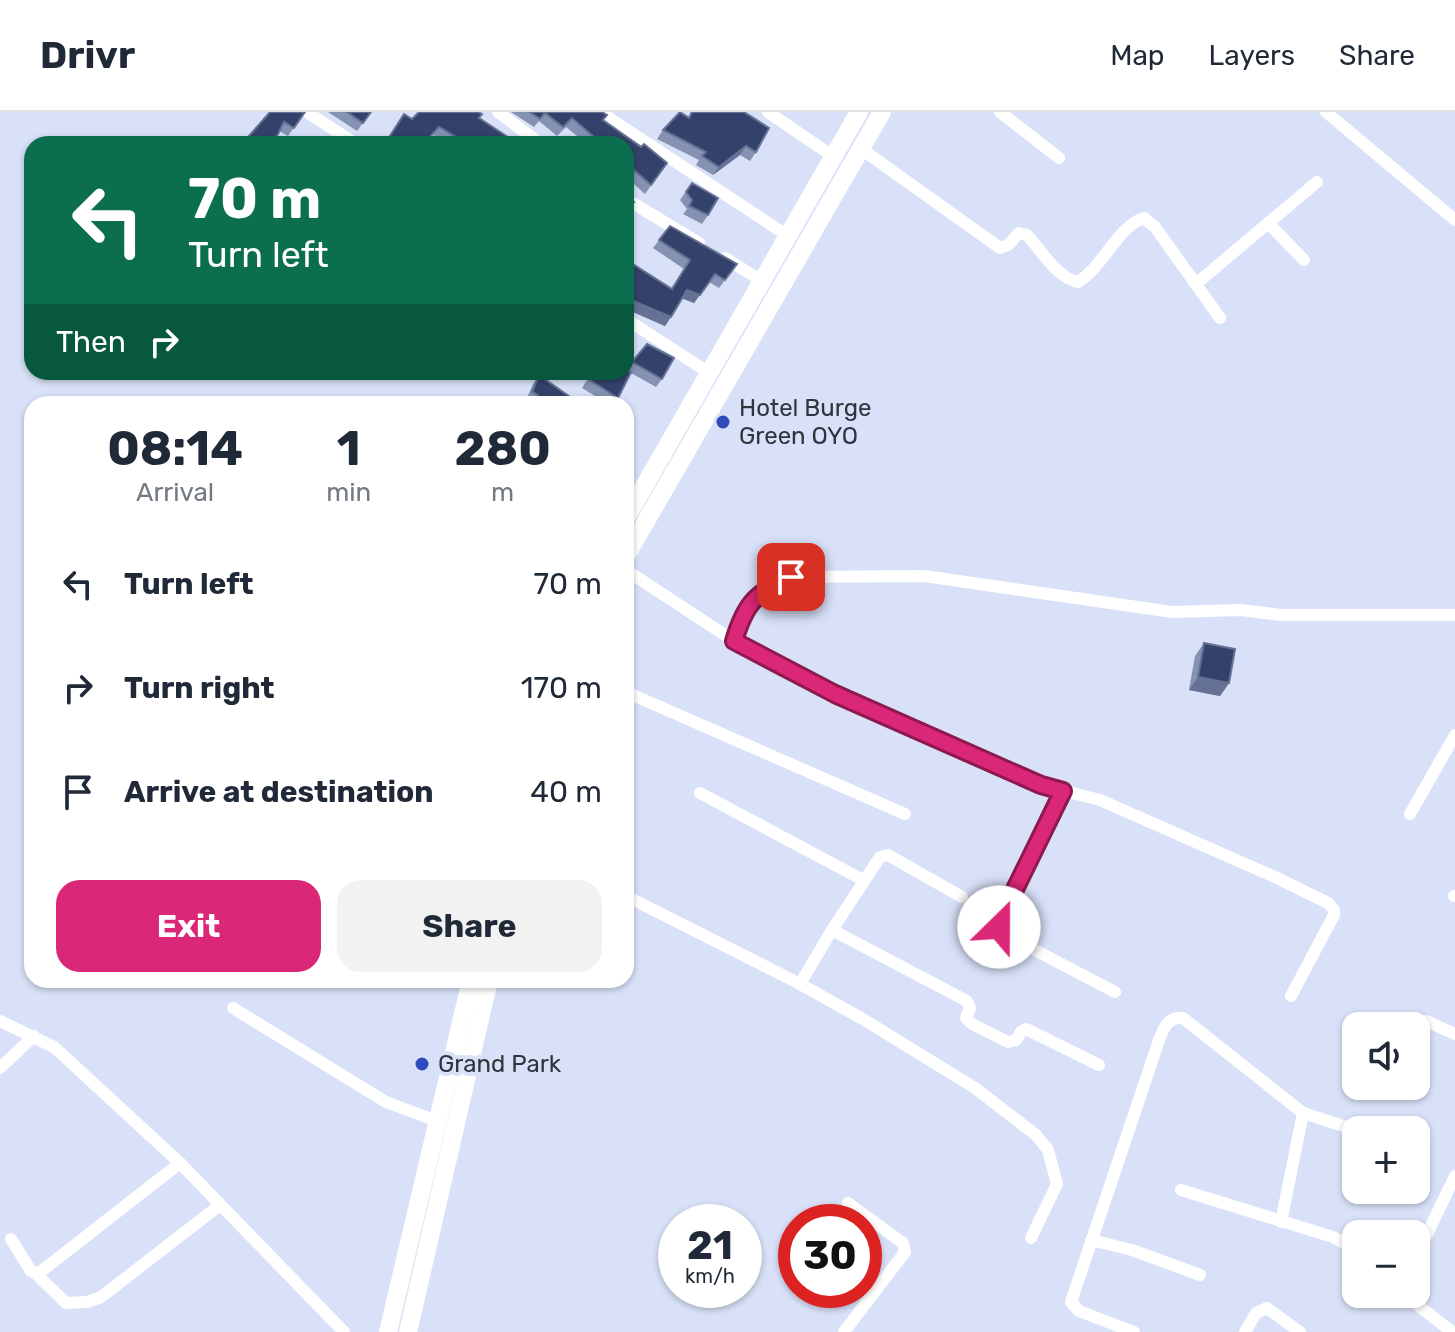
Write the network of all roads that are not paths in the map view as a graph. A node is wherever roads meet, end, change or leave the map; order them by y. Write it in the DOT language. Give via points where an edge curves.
graph roads {
  1 [pos="307,112"];
  2 [pos="498,112"];
  3 [pos="600,112"];
  4 [pos="768,112"];
  5 [pos="859,112"];
  6 [pos="882,112"];
  7 [pos="1000,112"];
  8 [pos="1326,112"];
  9 [pos="344,136"];
  10 [pos="530,136"];
  11 [pos="860,148"];
  12 [pos="834,157"];
  13 [pos="1059,158"];
  14 [pos="1317,182"];
  15 [pos="634,204"];
  16 [pos="1455,220"];
  17 [pos="1268,223"];
  18 [pos="788,236"];
  19 [pos="1304,260"];
  20 [pos="762,281"];
  21 [pos="1197,283"];
  22 [pos="1220,318"];
  23 [pos="634,324"];
  24 [pos="711,374"];
  25 [pos="634,503"];
  26 [pos="634,542"];
  27 [pos="634,575"];
  28 [pos="1455,615"];
  29 [pos="734,641"];
  30 [pos="634,695"];
  31 [pos="1455,735"];
  32 [pos="1063,791"];
  33 [pos="700,793"];
  34 [pos="905,814"];
  35 [pos="1410,814"];
  36 [pos="863,880"];
  37 [pos="962,897"];
  38 [pos="634,900"];
  39 [pos="832,930"];
  40 [pos="800,984"];
  41 [pos="469,988"];
  42 [pos="487,988"];
  43 [pos="1115,992"];
  44 [pos="1291,996"];
  45 [pos="233,1008"];
  46 [pos="0,1021"];
  47 [pos="1430,1023"];
  48 [pos="1455,1034"];
  49 [pos="34,1036"];
  50 [pos="1099,1065"];
  51 [pos="0,1068"];
  52 [pos="1303,1113"];
  53 [pos="437,1121"];
  54 [pos="1342,1126"];
  55 [pos="180,1163"];
  56 [pos="1455,1176"];
  57 [pos="1181,1190"];
  58 [pos="848,1203"];
  59 [pos="220,1205"];
  60 [pos="1281,1222"];
  61 [pos="1430,1228"];
  62 [pos="1031,1238"];
  63 [pos="11,1239"];
  64 [pos="1091,1240"];
  65 [pos="1342,1242"];
  66 [pos="35,1273"];
  67 [pos="1200,1275"];
  68 [pos="1422,1308"];
  69 [pos="344,1332"];
  70 [pos="388,1332"];
  71 [pos="408,1332"];
  72 [pos="844,1332"];
  73 [pos="1134,1332"];
  74 [pos="1245,1332"];
  75 [pos="1300,1332"];
  76 [pos="1452,1332"];
  1 -- 9 [label="street"];
  2 -- 10 [label="street"];
  3 -- 18 [label="street"];
  4 -- 12 [label="street"];
  5 -- 12 [label="street"];
  6 -- 11 [label="street"];
  7 -- 13 [label="street"];
  8 -- 16 [label="street"];
  11 -- 21 [label="street" via="1000,248 1019,233 1027,235 1072,281 1092,271 1144,218"];
  11 -- 26 [label="street"];
  12 -- 18 [label="street"];
  14 -- 17 [label="street"];
  15 -- 20 [label="street"];
  17 -- 19 [label="street"];
  17 -- 21 [label="street"];
  18 -- 20 [label="street"];
  20 -- 24 [label="street"];
  21 -- 22 [label="street"];
  23 -- 24 [label="street"];
  24 -- 25 [label="street"];
  27 -- 29 [label="street"];
  28 -- 29 [label="street" via="1172,612 924,576 791,577 752,602 741,616"];
  29 -- 32 [label="street" via="835,694"];
  30 -- 34 [label="street"];
  31 -- 35 [label="street"];
  32 -- 43 [label="street" via="999,927"];
  32 -- 44 [label="street" via="1100,800 1332,906 1334,915"];
  33 -- 36 [label="street"];
  36 -- 37 [label="street" via="880,857 888,855"];
  36 -- 39 [label="street"];
  38 -- 40 [label="street"];
  39 -- 40 [label="street"];
  39 -- 50 [label="street" via="967,1001 966,1018 972,1024 1008,1042 1026,1029"];
  40 -- 62 [label="street" via="975,1088 1036,1135 1048,1150 1057,1184"];
  41 -- 53 [label="street"];
  42 -- 71 [label="street"];
  45 -- 53 [label="street" via="386,1102"];
  46 -- 49 [label="street"];
  47 -- 48 [label="street"];
  49 -- 51 [label="street"];
  49 -- 55 [label="street" via="54,1047"];
  52 -- 54 [label="street"];
  52 -- 60 [label="street"];
  52 -- 64 [label="street" via="1176,1017 1160,1038"];
  53 -- 70 [label="street"];
  55 -- 59 [label="street"];
  55 -- 66 [label="street"];
  56 -- 61 [label="street"];
  57 -- 60 [label="street"];
  58 -- 72 [label="street" via="903,1243 905,1252"];
  59 -- 66 [label="street" via="101,1297 66,1303"];
  59 -- 69 [label="street"];
  60 -- 65 [label="street"];
  63 -- 66 [label="street"];
  64 -- 67 [label="street"];
  64 -- 73 [label="street" via="1072,1295 1074,1308"];
  68 -- 76 [label="street"];
  74 -- 75 [label="street" via="1256,1313 1267,1308"];
}
